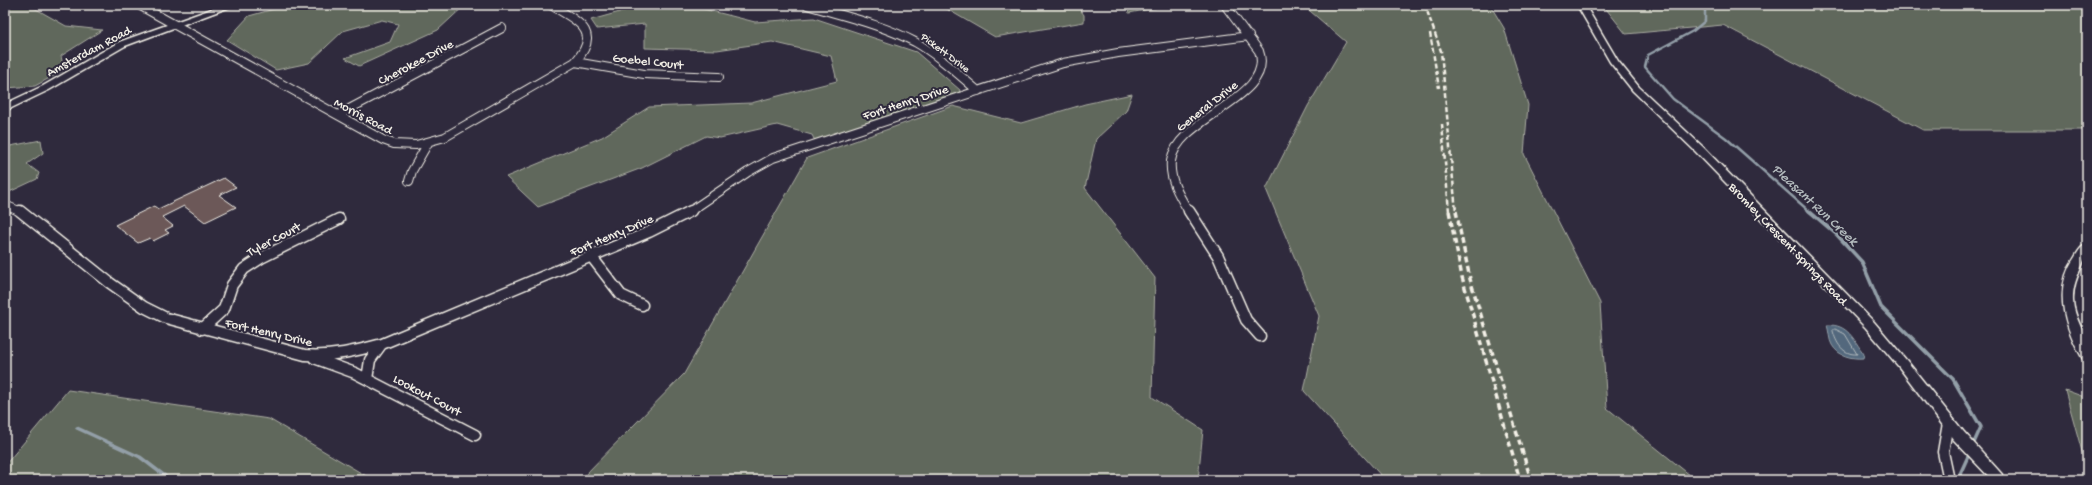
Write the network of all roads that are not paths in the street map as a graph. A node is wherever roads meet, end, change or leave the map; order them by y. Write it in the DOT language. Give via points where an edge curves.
graph roads {
  1 [pos="139,5"];
  2 [pos="231,5"];
  3 [pos="551,5"];
  4 [pos="807,5"];
  5 [pos="1225,5"];
  6 [pos="1581,5"];
  7 [pos="175,25"];
  8 [pos="502,28"];
  9 [pos="1249,36"];
  10 [pos="575,62"];
  11 [pos="718,77"];
  12 [pos="978,91"];
  13 [pos="5,108"];
  14 [pos="338,115"];
  15 [pos="428,143"];
  16 [pos="409,181"];
  17 [pos="5,205"];
  18 [pos="339,219"];
  19 [pos="2087,248"];
  20 [pos="591,256"];
  21 [pos="642,305"];
  22 [pos="202,329"];
  23 [pos="1260,336"];
  24 [pos="382,344"];
  25 [pos="306,355"];
  26 [pos="2087,356"];
  27 [pos="367,379"];
  28 [pos="1948,423"];
  29 [pos="476,435"];
  30 [pos="1949,480"];
  31 [pos="2000,480"];
  1 -- 7 [label="street, Morris Road"];
  2 -- 7 [label="street, Amsterdam Road"];
  3 -- 10 [label="street, Morris Road" via="587,32 586,53"];
  4 -- 12 [label="street, Pickett Drive" via="873,25 915,43 932,53"];
  5 -- 9 [label="street, General Drive"];
  6 -- 28 [label="street, Bromley Crescent Springs Road" via="1614,62 1636,89 1699,149 1870,325"];
  7 -- 13 [label="street, Amsterdam Road" via="122,44 46,88"];
  7 -- 14 [label="street, Morris Road"];
  8 -- 14 [label="street, Cherokee Drive"];
  9 -- 12 [label="street, Fort Henry Drive" via="1086,58 1043,68"];
  9 -- 23 [label="street, General Drive" via="1261,56 1259,75 1249,87 1194,127 1180,142 1172,157 1171,172 1176,187 1218,256 1246,320"];
  10 -- 11 [label="street, Goebel Court" via="644,74"];
  10 -- 15 [label="street, Morris Road" via="476,120"];
  12 -- 20 [label="street, Fort Henry Drive" via="773,158 683,216"];
  14 -- 15 [label="street, Morris Road" via="394,144"];
  15 -- 16 [label="street" via="411,172"];
  17 -- 22 [label="street, Fort Henry Drive" via="18,209 97,273 144,307 166,318"];
  18 -- 22 [label="street, Tyler Court" via="244,269 232,285 224,309"];
  19 -- 26 [label="street" via="2073,268 2067,306 2073,328"];
  20 -- 21 [label="street" via="621,295"];
  20 -- 24 [label="street, Fort Henry Drive"];
  22 -- 25 [label="street, Fort Henry Drive"];
  24 -- 25 [label="street, Fort Henry Drive" via="347,353"];
  24 -- 27 [label="street" via="370,360 366,370"];
  25 -- 27 [label="street, Lookout Court"];
  27 -- 29 [label="street, Lookout Court"];
  28 -- 30 [label="street" via="1942,440"];
  28 -- 31 [label="street, Bromley Crescent Springs Road"];
}
